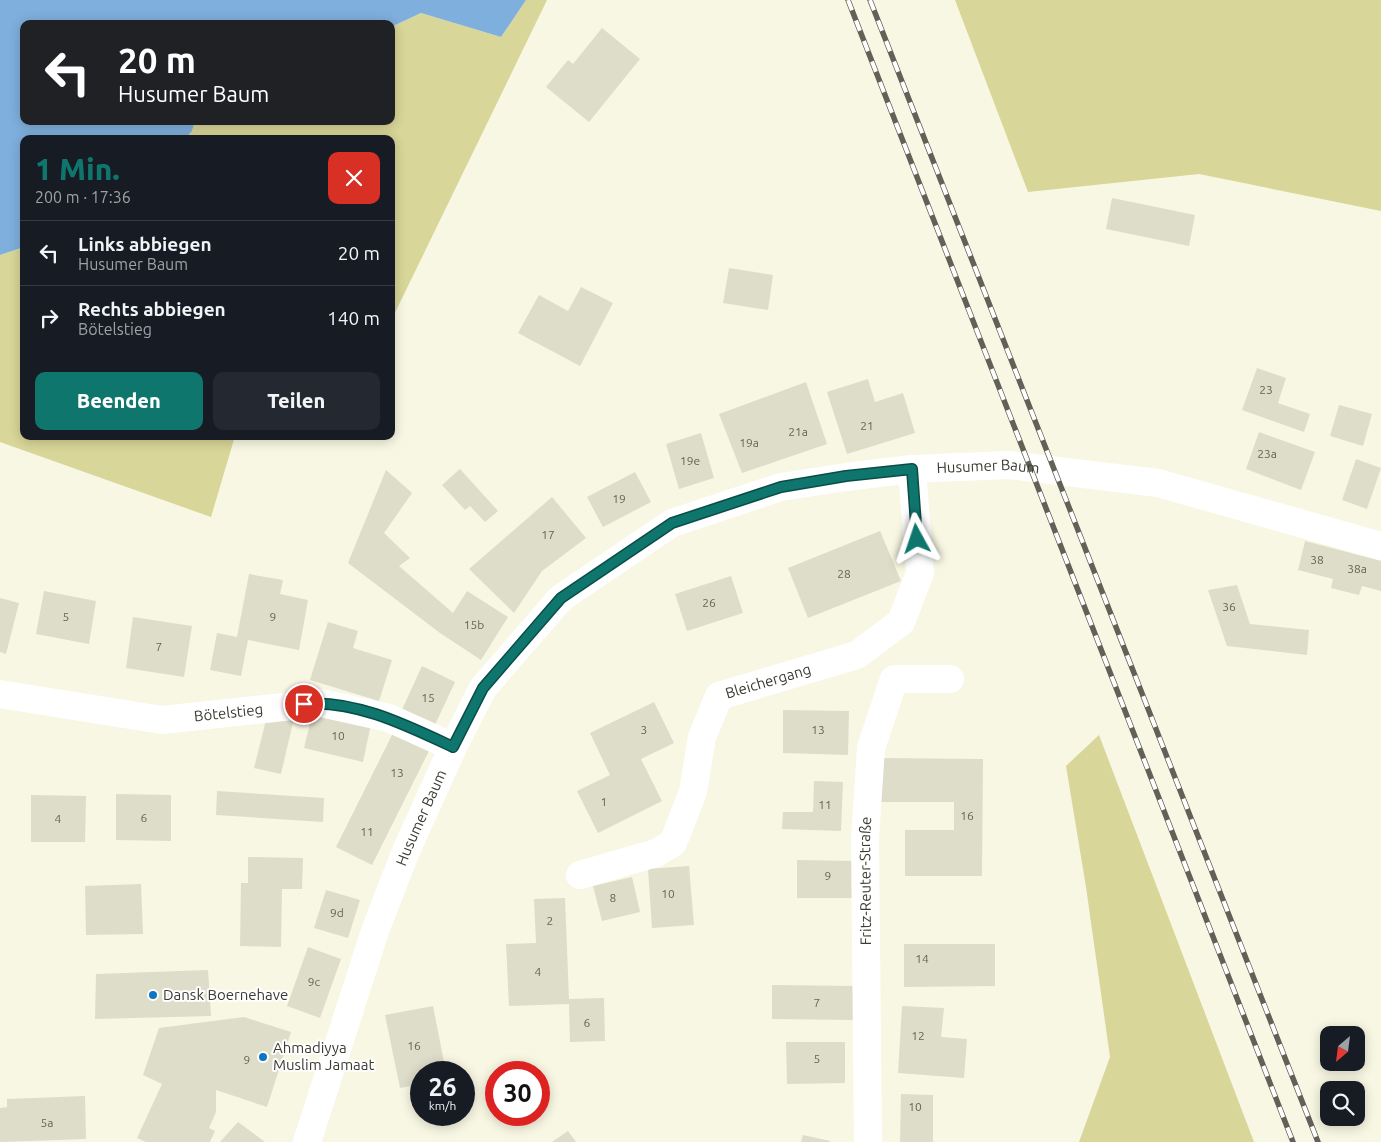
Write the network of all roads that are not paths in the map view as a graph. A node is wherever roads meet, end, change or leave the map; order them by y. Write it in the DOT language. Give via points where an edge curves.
graph roads {
  1 [pos="912,469"];
  2 [pos="1381,546"];
  3 [pos="950,678"];
  4 [pos="0,694"];
  5 [pos="453,747"];
  6 [pos="580,875"];
  7 [pos="307,1142"];
  8 [pos="868,1142"];
  1 -- 2 [label="street, Husumer Baum" via="1009,464 1158,483"];
  1 -- 5 [label="street, Husumer Baum" via="781,487 672,523 561,598 483,688"];
  1 -- 6 [label="street, Bleichergang" via="920,574 901,622 857,655 719,696 702,737 693,792 673,842 656,853"];
  3 -- 8 [label="street, Fritz-Reuter-Straße" via="894,679 871,748 865,838"];
  4 -- 5 [label="street, Bötelstieg" via="162,720 321,702 389,718"];
  5 -- 7 [label="street, Husumer Baum" via="406,850 376,928"];
}
